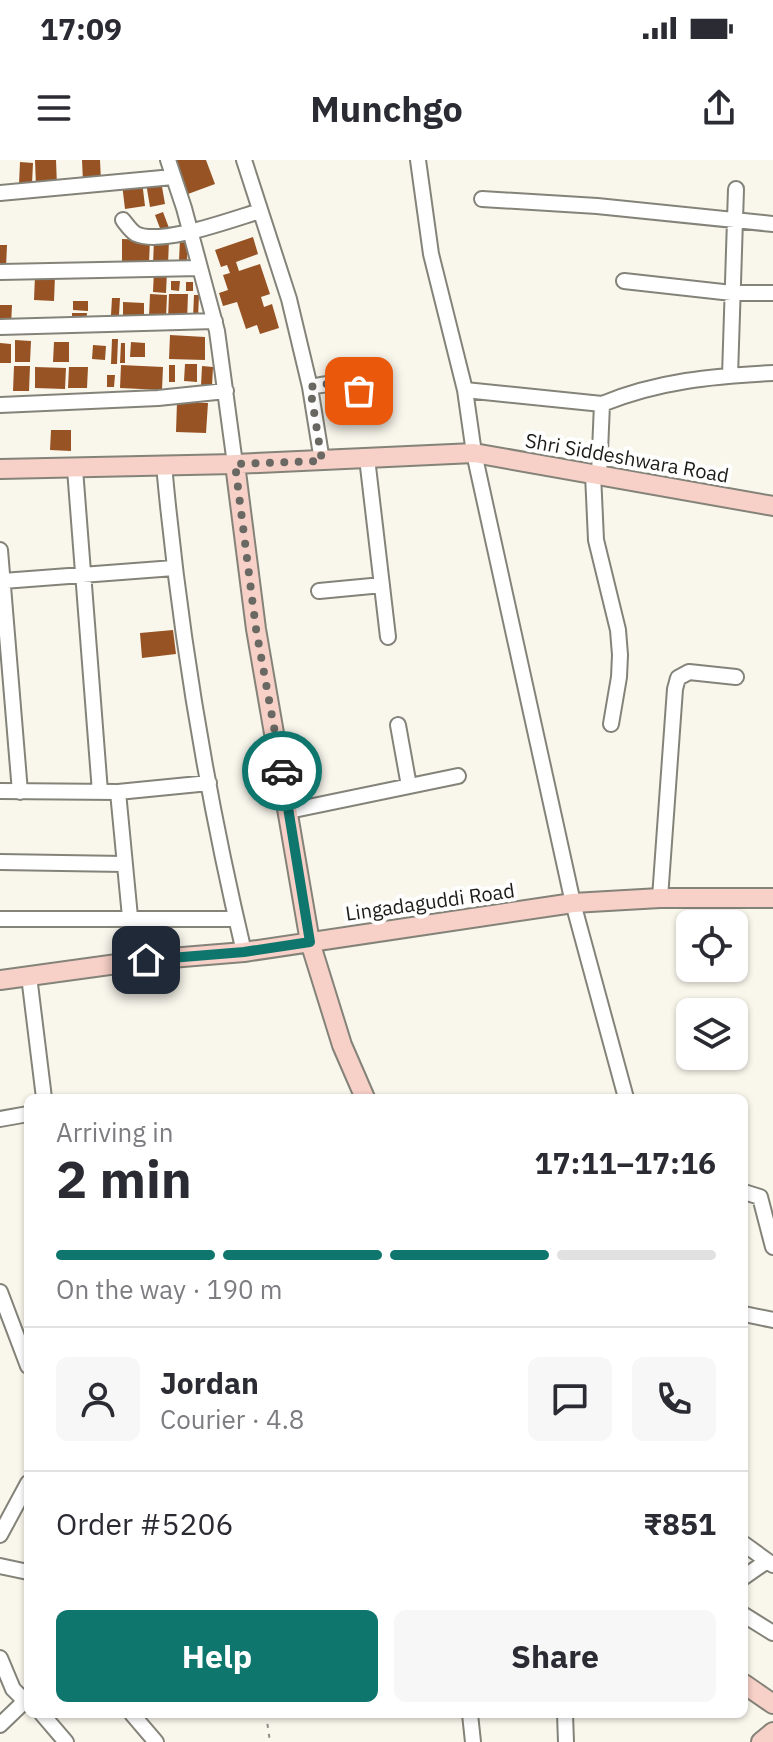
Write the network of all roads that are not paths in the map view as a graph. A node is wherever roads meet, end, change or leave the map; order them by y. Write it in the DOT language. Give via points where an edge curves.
graph roads {
  1 [pos="168,160"];
  2 [pos="244,160"];
  3 [pos="418,160"];
  4 [pos="173,177"];
  5 [pos="736,189"];
  6 [pos="0,193"];
  7 [pos="482,199"];
  8 [pos="260,211"];
  9 [pos="123,220"];
  10 [pos="735,220"];
  11 [pos="773,224"];
  12 [pos="191,232"];
  13 [pos="200,268"];
  14 [pos="0,272"];
  15 [pos="624,281"];
  16 [pos="732,293"];
  17 [pos="773,293"];
  18 [pos="215,321"];
  19 [pos="0,327"];
  20 [pos="773,373"];
  21 [pos="730,376"];
  22 [pos="310,387"];
  23 [pos="465,390"];
  24 [pos="226,391"];
  25 [pos="602,404"];
  26 [pos="0,405"];
  27 [pos="368,406"];
  28 [pos="474,453"];
  29 [pos="367,458"];
  30 [pos="322,461"];
  31 [pos="235,464"];
  32 [pos="164,465"];
  33 [pos="0,469"];
  34 [pos="75,469"];
  35 [pos="596,474"];
  36 [pos="773,506"];
  37 [pos="0,550"];
  38 [pos="174,568"];
  39 [pos="84,575"];
  40 [pos="3,581"];
  41 [pos="382,585"];
  42 [pos="319,591"];
  43 [pos="388,637"];
  44 [pos="736,677"];
  45 [pos="611,724"];
  46 [pos="398,725"];
  47 [pos="458,776"];
  48 [pos="209,783"];
  49 [pos="409,786"];
  50 [pos="0,791"];
  51 [pos="20,792"];
  52 [pos="100,792"];
  53 [pos="118,792"];
  54 [pos="289,811"];
  55 [pos="0,862"];
  56 [pos="124,864"];
  57 [pos="660,898"];
  58 [pos="773,898"];
  59 [pos="573,903"];
  60 [pos="130,917"];
  61 [pos="0,919"];
  62 [pos="236,919"];
  63 [pos="310,942"];
  64 [pos="244,952"];
  65 [pos="29,976"];
  66 [pos="0,980"];
  67 [pos="44,1094"];
  68 [pos="363,1094"];
  69 [pos="625,1094"];
  70 [pos="24,1115"];
  71 [pos="0,1119"];
  72 [pos="748,1193"];
  73 [pos="773,1247"];
  74 [pos="0,1292"];
  75 [pos="748,1315"];
  76 [pos="773,1320"];
  77 [pos="24,1355"];
  78 [pos="24,1490"];
  79 [pos="2,1526"];
  80 [pos="748,1547"];
  81 [pos="770,1563"];
  82 [pos="0,1566"];
  83 [pos="24,1571"];
  84 [pos="748,1575"];
  85 [pos="748,1617"];
  86 [pos="773,1633"];
  87 [pos="0,1658"];
  88 [pos="748,1687"];
  89 [pos="24,1701"];
  90 [pos="773,1704"];
  91 [pos="24,1705"];
  92 [pos="45,1718"];
  93 [pos="135,1718"];
  94 [pos="470,1718"];
  95 [pos="565,1718"];
  96 [pos="0,1725"];
  97 [pos="773,1732"];
  98 [pos="66,1742"];
  99 [pos="156,1742"];
  100 [pos="473,1742"];
  101 [pos="566,1742"];
  102 [pos="761,1742"];
  1 -- 4 [label="street"];
  2 -- 8 [label="street"];
  3 -- 23 [label="street" via="431,254"];
  4 -- 6 [label="street"];
  4 -- 12 [label="street"];
  5 -- 10 [label="street"];
  7 -- 10 [label="street"];
  8 -- 12 [label="street"];
  8 -- 22 [label="street"];
  9 -- 12 [label="street" via="147,237"];
  10 -- 11 [label="street"];
  10 -- 16 [label="street"];
  12 -- 13 [label="street"];
  13 -- 14 [label="street"];
  13 -- 18 [label="street"];
  15 -- 16 [label="street"];
  16 -- 17 [label="street"];
  16 -- 21 [label="street"];
  18 -- 19 [label="street"];
  18 -- 24 [label="street"];
  20 -- 21 [label="street"];
  21 -- 25 [label="street" via="637,390"];
  22 -- 27 [label="street" via="352,385"];
  22 -- 30 [label="street"];
  23 -- 25 [label="street"];
  23 -- 28 [label="street"];
  24 -- 26 [label="street"];
  24 -- 31 [label="street"];
  25 -- 35 [label="street"];
  28 -- 29 [label="street, Shri Siddeshwara Road"];
  28 -- 35 [label="street, Shri Siddeshwara Road"];
  28 -- 59 [label="street"];
  29 -- 30 [label="street, Shri Siddeshwara Road"];
  29 -- 41 [label="street"];
  30 -- 31 [label="street, Shri Siddeshwara Road"];
  31 -- 32 [label="street, Shri Siddeshwara Road"];
  31 -- 54 [label="street" via="256,629"];
  32 -- 34 [label="street, Shri Siddeshwara Road"];
  32 -- 38 [label="street"];
  33 -- 34 [label="street, Shri Siddeshwara Road"];
  34 -- 39 [label="street"];
  35 -- 36 [label="street, Shri Siddeshwara Road"];
  35 -- 45 [label="street" via="596,540 620,655"];
  37 -- 40 [label="street"];
  38 -- 39 [label="street"];
  38 -- 48 [label="street"];
  39 -- 40 [label="street"];
  39 -- 52 [label="street"];
  40 -- 51 [label="street"];
  41 -- 42 [label="street"];
  41 -- 43 [label="street"];
  44 -- 57 [label="street" via="689,672 678,678"];
  46 -- 49 [label="street"];
  47 -- 49 [label="street"];
  48 -- 53 [label="street"];
  48 -- 62 [label="street"];
  49 -- 54 [label="street"];
  50 -- 51 [label="street"];
  51 -- 52 [label="street"];
  52 -- 53 [label="street"];
  53 -- 56 [label="street"];
  54 -- 63 [label="street"];
  55 -- 56 [label="street"];
  56 -- 60 [label="street"];
  57 -- 58 [label="street, Lingadaguddi Road"];
  57 -- 59 [label="street, Lingadaguddi Road"];
  59 -- 63 [label="street, Lingadaguddi Road"];
  59 -- 69 [label="street"];
  60 -- 61 [label="street"];
  60 -- 62 [label="street"];
  62 -- 64 [label="street"];
  63 -- 64 [label="street, Lingadaguddi Road"];
  63 -- 68 [label="street"];
  64 -- 65 [label="street, Lingadaguddi Road"];
  65 -- 66 [label="street, Lingadaguddi Road"];
  65 -- 67 [label="street"];
  70 -- 71 [label="street"];
  72 -- 73 [label="street" via="760,1197"];
  74 -- 77 [label="street"];
  75 -- 76 [label="street"];
  78 -- 79 [label="street"];
  80 -- 81 [label="street"];
  81 -- 84 [label="street"];
  82 -- 83 [label="street"];
  85 -- 86 [label="street"];
  87 -- 89 [label="street"];
  88 -- 90 [label="street"];
  91 -- 96 [label="street"];
  92 -- 98 [label="street"];
  93 -- 99 [label="street"];
  94 -- 100 [label="street"];
  95 -- 101 [label="street"];
  97 -- 102 [label="street"];
}
